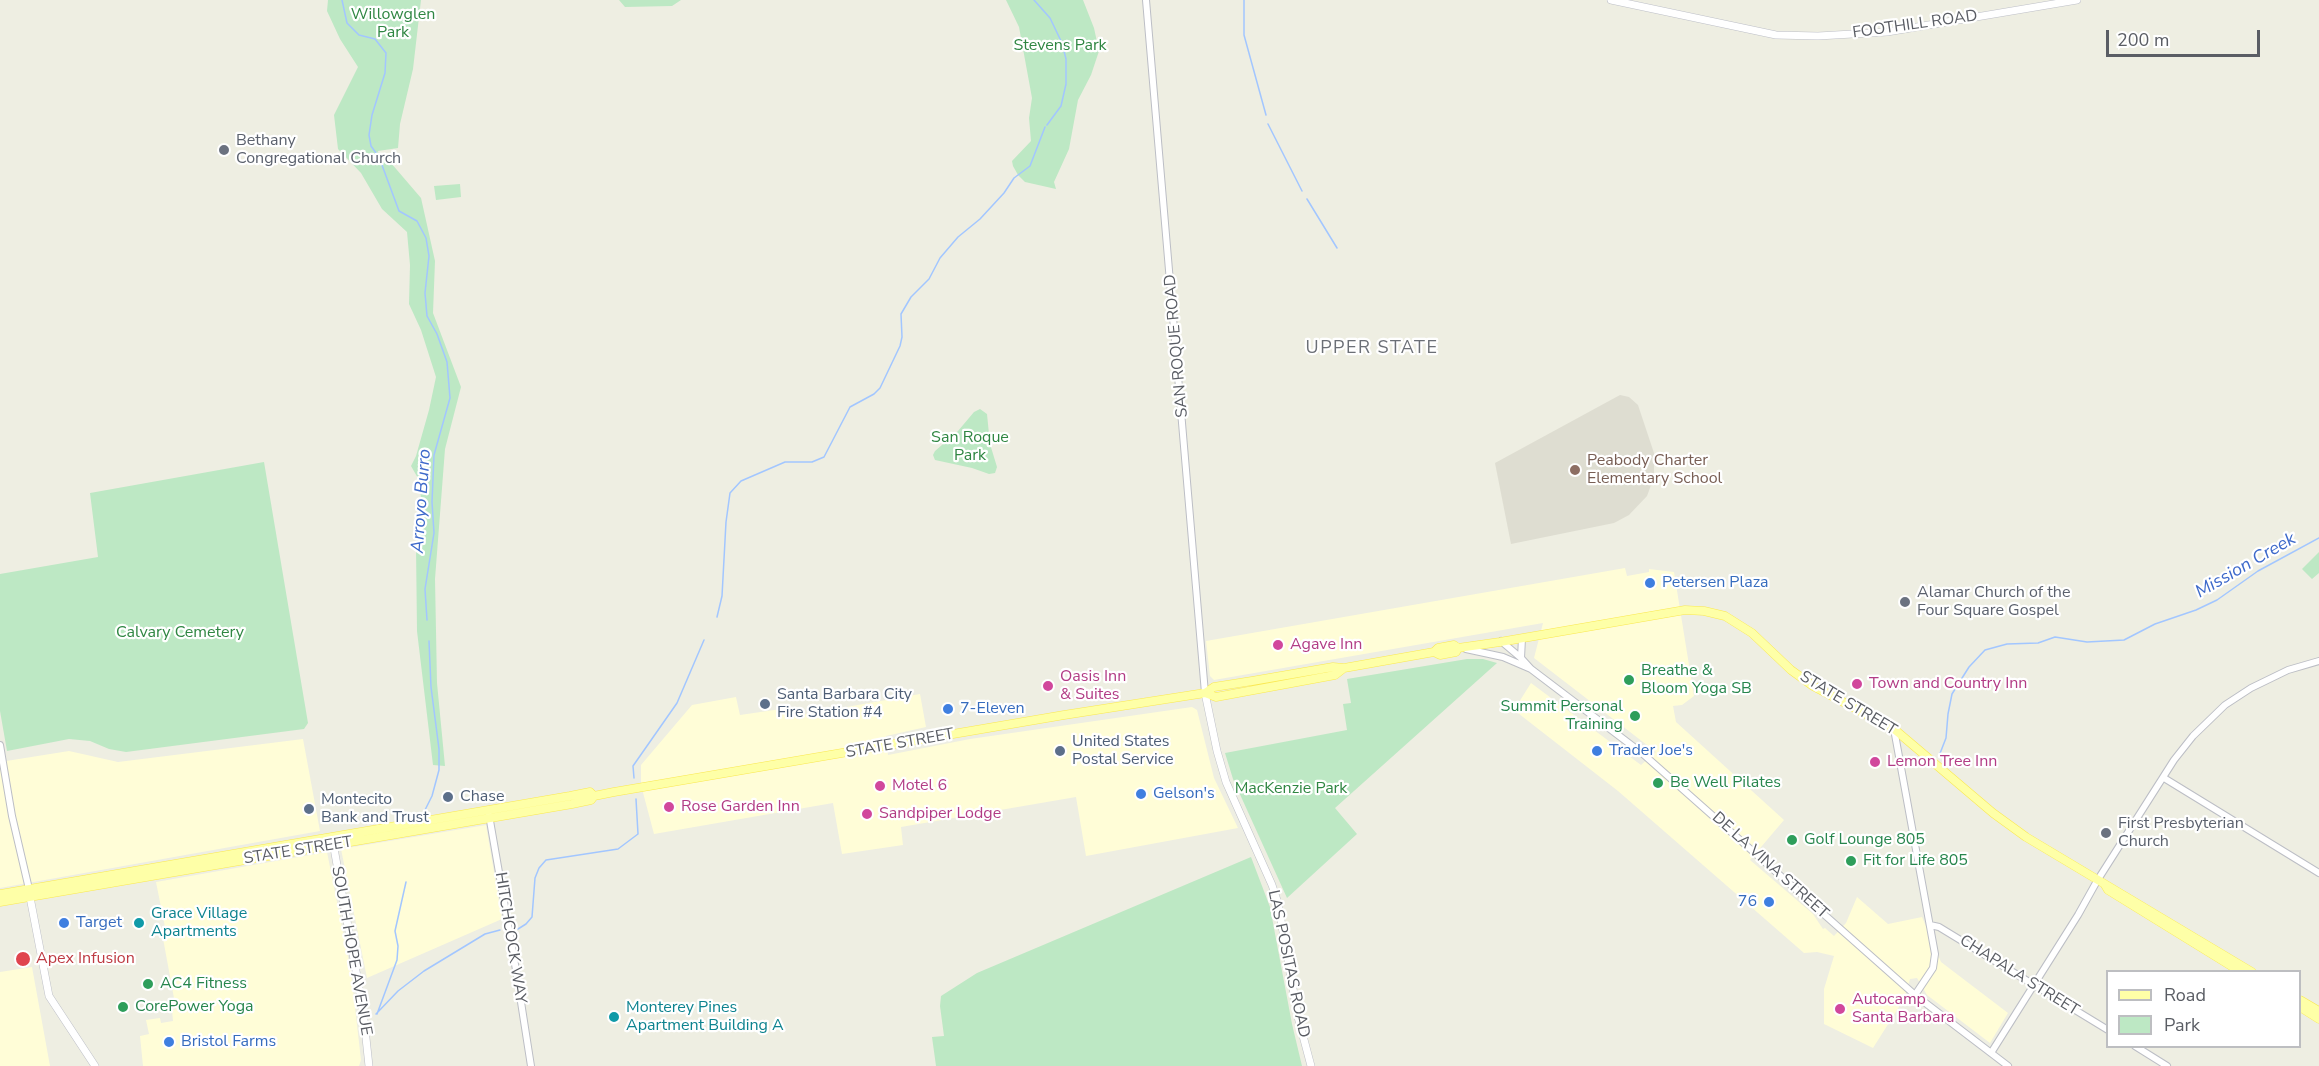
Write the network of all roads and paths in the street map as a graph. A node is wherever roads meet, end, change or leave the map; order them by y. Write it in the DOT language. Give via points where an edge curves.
graph roads {
  1 [pos="1146,0"];
  2 [pos="1611,0"];
  3 [pos="2077,0"];
  4 [pos="1522,638"];
  5 [pos="1501,642"];
  6 [pos="1459,648"];
  7 [pos="1521,658"];
  8 [pos="2319,661"];
  9 [pos="1531,669"];
  10 [pos="1205,693"];
  11 [pos="1894,729"];
  12 [pos="0,745"];
  13 [pos="2164,778"];
  14 [pos="594,796"];
  15 [pos="488,810"];
  16 [pos="489,819"];
  17 [pos="332,841"];
  18 [pos="2319,873"];
  19 [pos="2101,883"];
  20 [pos="29,893"];
  21 [pos="0,894"];
  22 [pos="0,902"];
  23 [pos="1930,925"];
  24 [pos="2238,970"];
  25 [pos="2250,970"];
  26 [pos="2034,985"];
  27 [pos="1915,995"];
  28 [pos="2301,1001"];
  29 [pos="2301,1008"];
  30 [pos="2319,1011"];
  31 [pos="2319,1019"];
  32 [pos="2106,1029"];
  33 [pos="2137,1048"];
  34 [pos="1991,1053"];
  35 [pos="95,1066"];
  36 [pos="369,1066"];
  37 [pos="531,1066"];
  38 [pos="1311,1066"];
  39 [pos="2008,1066"];
  40 [pos="2167,1066"];
  1 -- 10 [label="street, SAN ROQUE ROAD"];
  2 -- 3 [label="main road, FOOTHILL ROAD" via="1776,35 1818,36 1887,32"];
  4 -- 5 [label="main road, STATE STREET"];
  4 -- 7 [label="street"];
  4 -- 11 [label="main road, STATE STREET" via="1685,610 1710,612 1743,626 1813,686"];
  5 -- 6 [label="main road, STATE STREET"];
  5 -- 7 [label="street, DE LA VINA STREET"];
  6 -- 9 [label="street, DE LA VINA STREET" via="1503,657"];
  6 -- 10 [label="main road, STATE STREET" via="1438,648 1434,652 1344,668 1335,675 1216,697"];
  7 -- 9 [label="street, DE LA VINA STREET"];
  8 -- 13 [label="street" via="2288,670 2225,705 2193,735"];
  9 -- 27 [label="street, DE LA VINA STREET" via="1643,754"];
  10 -- 14 [label="main road, STATE STREET"];
  10 -- 38 [label="main road, LAS POSITAS ROAD" via="1223,773 1278,903 1298,1017"];
  11 -- 19 [label="main road, STATE STREET" via="1993,813"];
  11 -- 23 [label="street"];
  12 -- 20 [label="street"];
  13 -- 18 [label="street"];
  13 -- 19 [label="street"];
  14 -- 15 [label="main road, STATE STREET" via="590,792"];
  14 -- 16 [label="main road, STATE STREET" via="591,800"];
  15 -- 16 [label="street, HITCHCOCK WAY"];
  15 -- 17 [label="main road, STATE STREET"];
  16 -- 17 [label="main road, STATE STREET"];
  16 -- 37 [label="street, HITCHCOCK WAY"];
  17 -- 20 [label="main road, STATE STREET"];
  17 -- 36 [label="main road, SOUTH HOPE AVENUE" via="363,1010"];
  19 -- 24 [label="main road, STATE STREET"];
  19 -- 25 [label="main road, STATE STREET"];
  19 -- 26 [label="street"];
  20 -- 21 [label="main road, STATE STREET"];
  20 -- 22 [label="main road, STATE STREET"];
  20 -- 35 [label="main road" via="49,996"];
  23 -- 26 [label="street, CHAPALA STREET" via="1940,927"];
  23 -- 27 [label="street" via="1935,961"];
  26 -- 32 [label="street, CHAPALA STREET"];
  26 -- 34 [label="street"];
  27 -- 34 [label="street, DE LA VINA STREET"];
  28 -- 30 [label="main road"];
  29 -- 31 [label="main road"];
  33 -- 40 [label="street"];
  34 -- 39 [label="street, DE LA VINA STREET"];
}
